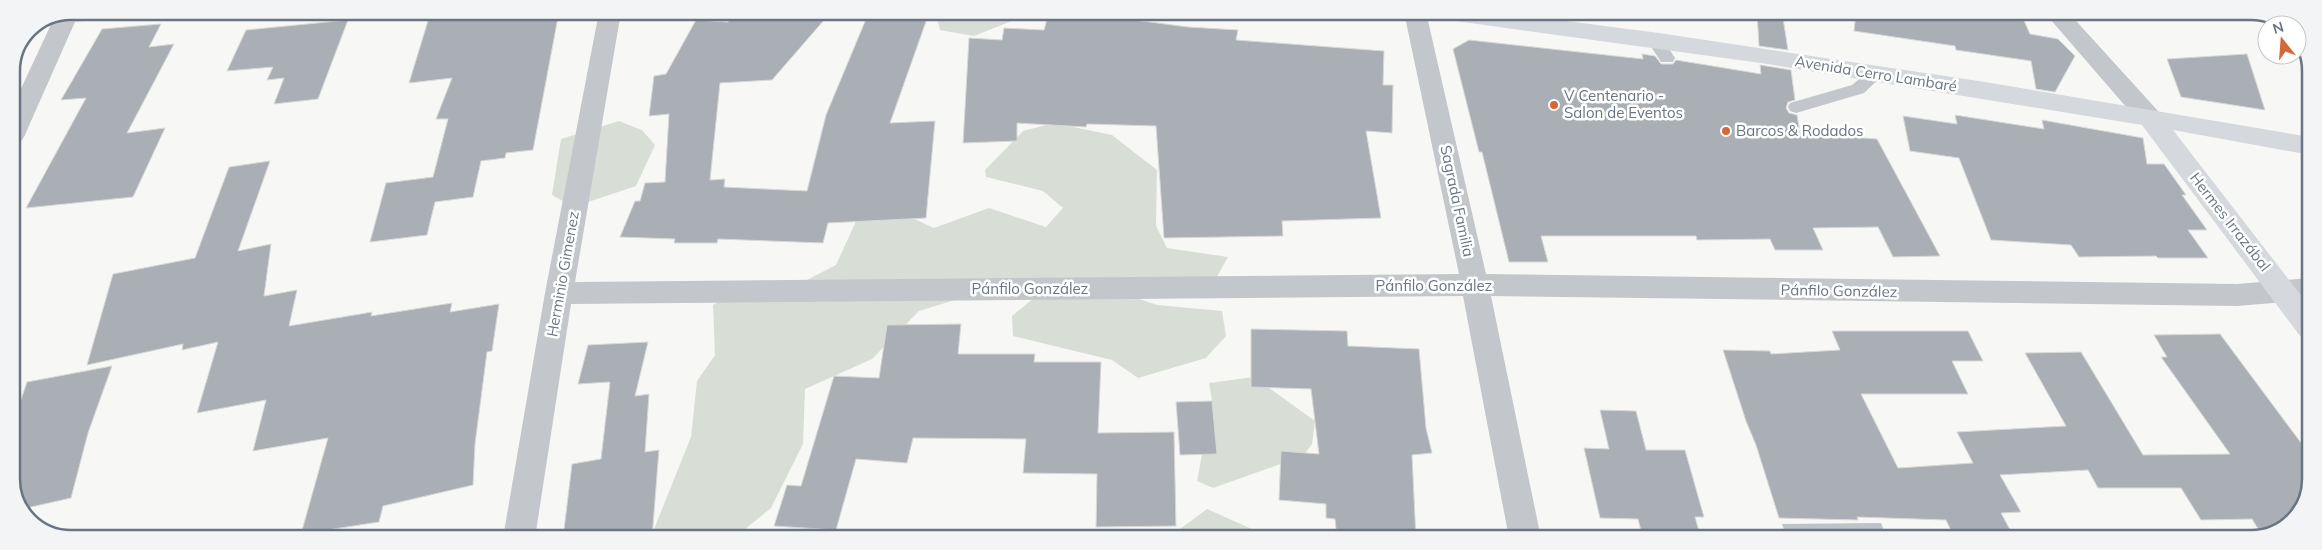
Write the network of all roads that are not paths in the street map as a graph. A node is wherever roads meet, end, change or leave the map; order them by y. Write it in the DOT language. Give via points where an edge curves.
graph roads {
  1 [pos="609,20"];
  2 [pos="1417,20"];
  3 [pos="1488,20"];
  4 [pos="2062,20"];
  5 [pos="63,21"];
  6 [pos="1876,74"];
  7 [pos="1796,107"];
  8 [pos="2149,117"];
  9 [pos="20,118"];
  10 [pos="2302,145"];
  11 [pos="1475,286"];
  12 [pos="2302,289"];
  13 [pos="2283,291"];
  14 [pos="559,293"];
  15 [pos="2302,317"];
  16 [pos="519,530"];
  17 [pos="1523,530"];
  1 -- 14 [label="street, Herminio Gimenez"];
  2 -- 11 [label="street, Sagrada Familia"];
  3 -- 6 [label="main road, Avenida Cerro Lambaré" via="1660,49"];
  4 -- 8 [label="street"];
  5 -- 9 [label="street"];
  6 -- 7 [label="lane" via="1858,89"];
  6 -- 8 [label="main road, Avenida Cerro Lambaré"];
  8 -- 10 [label="main road, Avenida Cerro Lambaré"];
  8 -- 13 [label="main road, Hermes Irrazábal"];
  11 -- 13 [label="street, Pánfilo González" via="2238,295"];
  11 -- 14 [label="street, Pánfilo González"];
  11 -- 17 [label="street, Sagrada Familia"];
  12 -- 13 [label="street, Pánfilo González"];
  13 -- 15 [label="main road, Hermes Irrazábal"];
  14 -- 16 [label="street, Herminio Gimenez"];
}
